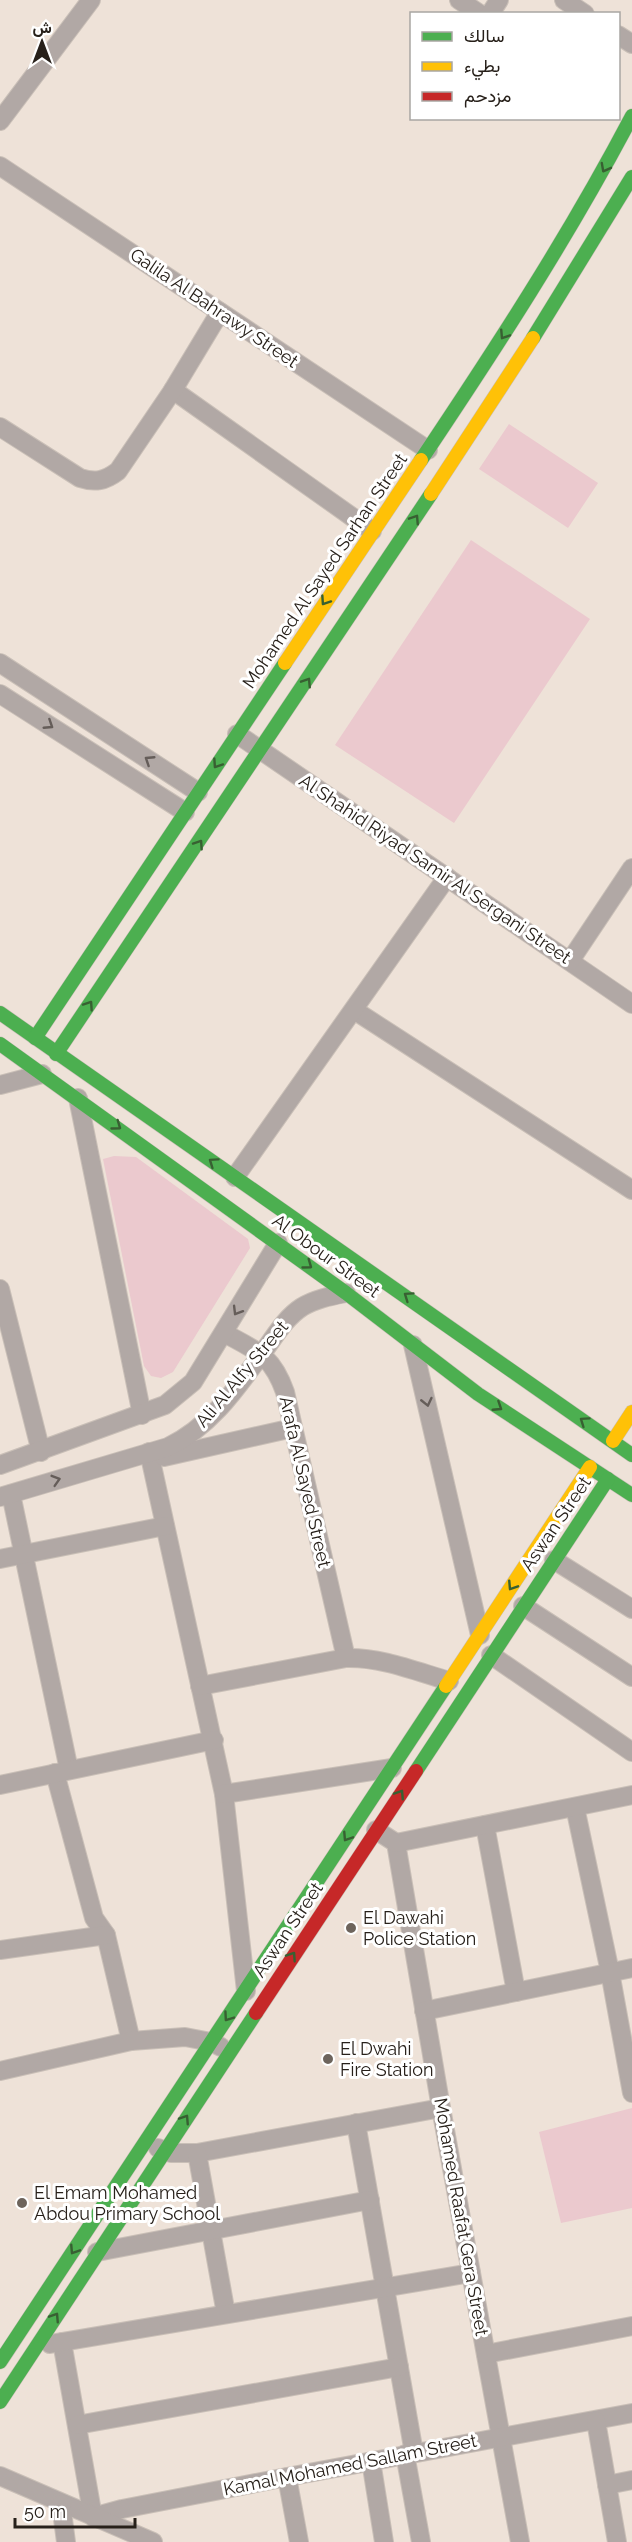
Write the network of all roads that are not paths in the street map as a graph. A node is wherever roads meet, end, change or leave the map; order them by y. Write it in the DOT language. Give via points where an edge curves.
graph roads {
  1 [pos="91,0"];
  2 [pos="459,0"];
  3 [pos="564,0"];
  4 [pos="584,8"];
  5 [pos="477,12"];
  6 [pos="632,116"];
  7 [pos="0,121"];
  8 [pos="0,167"];
  9 [pos="632,177"];
  10 [pos="220,312"];
  11 [pos="174,390"];
  12 [pos="0,427"];
  13 [pos="428,450"];
  14 [pos="372,531"];
  15 [pos="0,663"];
  16 [pos="0,694"];
  17 [pos="237,734"];
  18 [pos="262,751"];
  19 [pos="198,792"];
  20 [pos="184,812"];
  21 [pos="632,868"];
  22 [pos="447,877"];
  23 [pos="570,961"];
  24 [pos="632,1004"];
  25 [pos="354,1010"];
  26 [pos="0,1013"];
  27 [pos="35,1038"];
  28 [pos="0,1044"];
  29 [pos="56,1054"];
  30 [pos="42,1074"];
  31 [pos="0,1085"];
  32 [pos="78,1098"];
  33 [pos="235,1177"];
  34 [pos="632,1190"];
  35 [pos="278,1243"];
  36 [pos="0,1289"];
  37 [pos="346,1293"];
  38 [pos="432,1313"];
  39 [pos="224,1333"];
  40 [pos="420,1338"];
  41 [pos="262,1354"];
  42 [pos="501,1363"];
  43 [pos="478,1394"];
  44 [pos="632,1412"];
  45 [pos="142,1415"];
  46 [pos="293,1428"];
  47 [pos="613,1441"];
  48 [pos="41,1452"];
  49 [pos="632,1453"];
  50 [pos="150,1456"];
  51 [pos="0,1465"];
  52 [pos="590,1467"];
  53 [pos="608,1479"];
  54 [pos="632,1495"];
  55 [pos="6,1496"];
  56 [pos="165,1526"];
  57 [pos="23,1554"];
  58 [pos="0,1559"];
  59 [pos="554,1560"];
  60 [pos="523,1606"];
  61 [pos="632,1609"];
  62 [pos="480,1635"];
  63 [pos="491,1655"];
  64 [pos="346,1658"];
  65 [pos="632,1677"];
  66 [pos="449,1681"];
  67 [pos="200,1686"];
  68 [pos="214,1740"];
  69 [pos="632,1752"];
  70 [pos="392,1768"];
  71 [pos="62,1771"];
  72 [pos="0,1785"];
  73 [pos="224,1794"];
  74 [pos="632,1795"];
  75 [pos="575,1807"];
  76 [pos="484,1825"];
  77 [pos="376,1830"];
  78 [pos="396,1843"];
  79 [pos="106,1935"];
  80 [pos="0,1950"];
  81 [pos="632,1968"];
  82 [pos="610,1972"];
  83 [pos="246,1991"];
  84 [pos="516,1992"];
  85 [pos="424,2011"];
  86 [pos="131,2041"];
  87 [pos="211,2042"];
  88 [pos="229,2051"];
  89 [pos="629,2061"];
  90 [pos="0,2071"];
  91 [pos="632,2093"];
  92 [pos="441,2108"];
  93 [pos="356,2123"];
  94 [pos="146,2141"];
  95 [pos="164,2151"];
  96 [pos="197,2153"];
  97 [pos="370,2200"];
  98 [pos="211,2230"];
  99 [pos="97,2252"];
  100 [pos="471,2273"];
  101 [pos="385,2288"];
  102 [pos="226,2314"];
  103 [pos="632,2326"];
  104 [pos="62,2342"];
  105 [pos="36,2346"];
  106 [pos="486,2354"];
  107 [pos="0,2362"];
  108 [pos="399,2367"];
  109 [pos="0,2402"];
  110 [pos="632,2413"];
  111 [pos="596,2421"];
  112 [pos="77,2425"];
  113 [pos="501,2437"];
  114 [pos="410,2454"];
  115 [pos="371,2461"];
  116 [pos="0,2476"];
  117 [pos="287,2477"];
  118 [pos="632,2480"];
  119 [pos="607,2485"];
  120 [pos="61,2504"];
  121 [pos="93,2517"];
  122 [pos="149,2541"];
  123 [pos="66,2542"];
  124 [pos="299,2542"];
  125 [pos="384,2542"];
  126 [pos="421,2542"];
  127 [pos="520,2542"];
  128 [pos="617,2542"];
  1 -- 7 [label="street"];
  2 -- 5 [label="street"];
  3 -- 4 [label="street"];
  6 -- 13 [label="street, Mohamed Al Sayed Sarhan Street, one-way" via="548,265"];
  8 -- 10 [label="street, Galila Al Bahrawy Street"];
  18 -- 9 [label="street, one-way" via="563,293"];
  10 -- 11 [label="street"];
  10 -- 13 [label="street, Galila Al Bahrawy Street"];
  11 -- 12 [label="street" via="118,471 100,481 80,478"];
  11 -- 14 [label="street"];
  13 -- 14 [label="street, Mohamed Al Sayed Sarhan Street"];
  14 -- 17 [label="street, Mohamed Al Sayed Sarhan Street, one-way"];
  19 -- 15 [label="street, one-way"];
  16 -- 20 [label="street, one-way"];
  17 -- 18 [label="street, Al Shahid Riyad Samir Al Sergani Street"];
  17 -- 19 [label="street, Mohamed Al Sayed Sarhan Street, one-way"];
  18 -- 22 [label="street, Al Shahid Riyad Samir Al Sergani Street"];
  29 -- 18 [label="street, one-way"];
  19 -- 20 [label="street, Mohamed Al Sayed Sarhan Street"];
  20 -- 27 [label="street, Mohamed Al Sayed Sarhan Street"];
  21 -- 23 [label="street"];
  22 -- 23 [label="street, Al Shahid Riyad Samir Al Sergani Street"];
  22 -- 25 [label="street"];
  23 -- 24 [label="street, Al Shahid Riyad Samir Al Sergani Street"];
  25 -- 33 [label="street"];
  25 -- 34 [label="street"];
  26 -- 27 [label="street, Al Obour Street"];
  27 -- 29 [label="street, Al Obour Street"];
  28 -- 30 [label="street, Al Obour Street"];
  33 -- 29 [label="street, Al Obour Street, one-way"];
  30 -- 31 [label="street"];
  30 -- 32 [label="street, Al Obour Street"];
  32 -- 35 [label="street, Al Obour Street, one-way"];
  32 -- 45 [label="street"];
  38 -- 33 [label="street, Al Obour Street, one-way"];
  35 -- 37 [label="street, Al Obour Street, one-way"];
  35 -- 39 [label="street, Ali Al Alfy Street, one-way"];
  36 -- 48 [label="street"];
  37 -- 40 [label="street, Al Obour Street"];
  37 -- 41 [label="street, Ali Al Alfy Street" via="304,1306 288,1318"];
  38 -- 40 [label="street"];
  38 -- 42 [label="street, Al Obour Street"];
  39 -- 41 [label="street, Arafa Al Sayed Street"];
  39 -- 45 [label="street, Ali Al Alfy Street" via="193,1382 165,1406"];
  40 -- 43 [label="street, Al Obour Street"];
  40 -- 62 [label="street, one-way"];
  41 -- 46 [label="street, Arafa Al Sayed Street" via="278,1371"];
  41 -- 50 [label="street, Ali Al Alfy Street" via="203,1426"];
  42 -- 43 [label="street" via="482,1374 476,1388"];
  47 -- 42 [label="street, Al Obour Street, one-way"];
  43 -- 52 [label="street, Al Obour Street, one-way"];
  44 -- 47 [label="street"];
  45 -- 48 [label="street, Ali Al Alfy Street"];
  46 -- 50 [label="street"];
  46 -- 64 [label="street, Arafa Al Sayed Street"];
  47 -- 49 [label="street, Al Obour Street"];
  48 -- 51 [label="street, Ali Al Alfy Street"];
  55 -- 50 [label="street, Ali Al Alfy Street, one-way"];
  50 -- 56 [label="street"];
  52 -- 53 [label="street, Al Obour Street"];
  52 -- 62 [label="street, Aswan Street, one-way"];
  53 -- 54 [label="street, Al Obour Street"];
  53 -- 59 [label="street, Aswan Street"];
  55 -- 57 [label="street"];
  56 -- 57 [label="street"];
  56 -- 67 [label="street"];
  57 -- 58 [label="street"];
  57 -- 71 [label="street"];
  59 -- 60 [label="street, Aswan Street"];
  59 -- 61 [label="street"];
  60 -- 63 [label="street, Aswan Street"];
  60 -- 65 [label="street"];
  62 -- 66 [label="street, Aswan Street"];
  63 -- 69 [label="street"];
  77 -- 63 [label="street, Aswan Street, one-way"];
  64 -- 66 [label="street" via="378,1660"];
  64 -- 67 [label="street"];
  66 -- 70 [label="street, Aswan Street"];
  67 -- 68 [label="street"];
  68 -- 71 [label="street"];
  68 -- 73 [label="street"];
  70 -- 73 [label="street"];
  70 -- 83 [label="street, Aswan Street, one-way"];
  71 -- 72 [label="street"];
  71 -- 79 [label="street" via="94,1918"];
  73 -- 83 [label="street"];
  74 -- 75 [label="street"];
  75 -- 76 [label="street"];
  75 -- 82 [label="street"];
  76 -- 78 [label="street"];
  76 -- 84 [label="street"];
  77 -- 78 [label="street"];
  88 -- 77 [label="street, Aswan Street, one-way"];
  78 -- 85 [label="street, Mohamed Raafat Gera Street"];
  79 -- 80 [label="street"];
  79 -- 86 [label="street"];
  81 -- 82 [label="street"];
  82 -- 84 [label="street"];
  82 -- 89 [label="street"];
  83 -- 87 [label="street, Aswan Street, one-way"];
  84 -- 85 [label="street"];
  85 -- 92 [label="street, Mohamed Raafat Gera Street"];
  86 -- 87 [label="street" via="185,2037"];
  86 -- 90 [label="street"];
  87 -- 88 [label="street"];
  87 -- 94 [label="street, Aswan Street"];
  95 -- 88 [label="street, Aswan Street, one-way"];
  89 -- 91 [label="street"];
  92 -- 93 [label="street"];
  92 -- 100 [label="street, Mohamed Raafat Gera Street"];
  93 -- 96 [label="street"];
  93 -- 97 [label="street"];
  94 -- 95 [label="street"];
  94 -- 107 [label="street, Aswan Street, one-way"];
  95 -- 96 [label="street"];
  95 -- 99 [label="street, Aswan Street"];
  96 -- 98 [label="street"];
  97 -- 98 [label="street"];
  97 -- 101 [label="street"];
  98 -- 99 [label="street"];
  98 -- 102 [label="street"];
  105 -- 99 [label="street, Aswan Street, one-way"];
  100 -- 101 [label="street"];
  100 -- 106 [label="street, Mohamed Raafat Gera Street"];
  101 -- 102 [label="street"];
  101 -- 108 [label="street"];
  102 -- 104 [label="street"];
  103 -- 106 [label="street"];
  104 -- 105 [label="street"];
  104 -- 112 [label="street"];
  105 -- 109 [label="street, Aswan Street"];
  106 -- 113 [label="street, Mohamed Raafat Gera Street"];
  108 -- 112 [label="street"];
  108 -- 114 [label="street"];
  110 -- 111 [label="street, Kamal Mohamed Sallam Street"];
  111 -- 113 [label="street, Kamal Mohamed Sallam Street"];
  111 -- 119 [label="street"];
  112 -- 121 [label="street"];
  113 -- 114 [label="street, Kamal Mohamed Sallam Street"];
  113 -- 127 [label="street, Mohamed Raafat Gera Street"];
  114 -- 115 [label="street, Kamal Mohamed Sallam Street"];
  114 -- 126 [label="street"];
  115 -- 117 [label="street, Kamal Mohamed Sallam Street"];
  115 -- 125 [label="street"];
  116 -- 120 [label="street"];
  117 -- 121 [label="street, Kamal Mohamed Sallam Street"];
  117 -- 124 [label="street"];
  118 -- 119 [label="street"];
  119 -- 128 [label="street"];
  120 -- 121 [label="street"];
  120 -- 123 [label="street"];
  121 -- 122 [label="street"];
}
